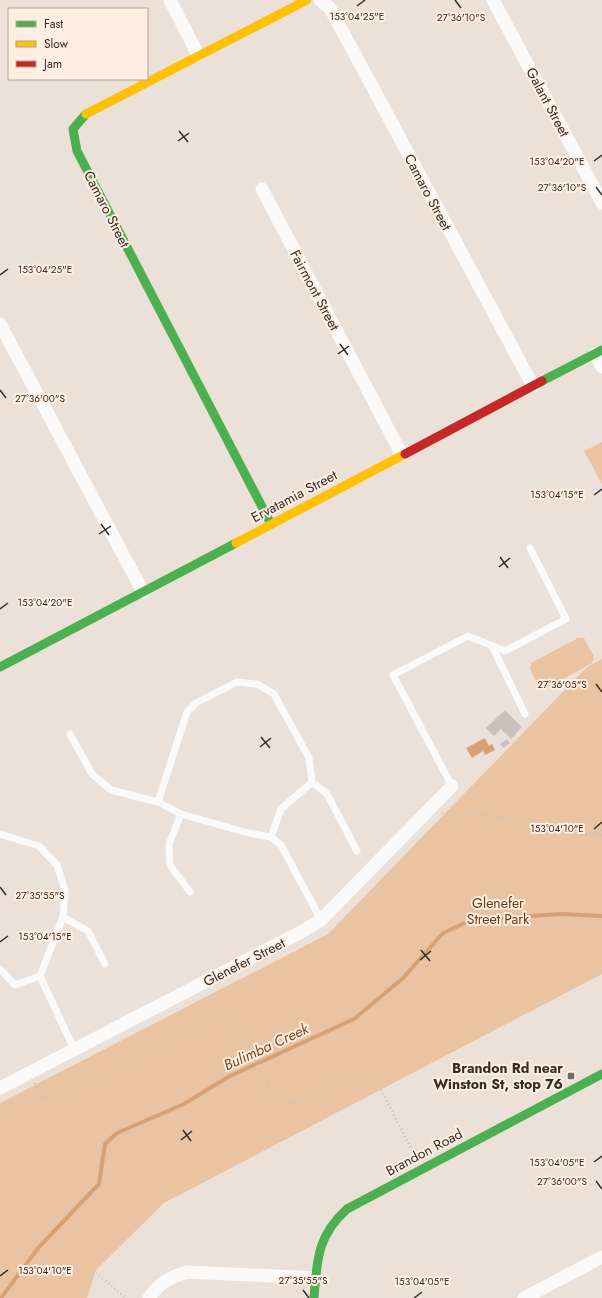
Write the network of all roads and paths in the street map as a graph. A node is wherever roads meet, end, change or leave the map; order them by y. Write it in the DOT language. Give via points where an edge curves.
graph roads {
  1 [pos="170,0"];
  2 [pos="307,0"];
  3 [pos="320,0"];
  4 [pos="493,0"];
  5 [pos="198,55"];
  6 [pos="262,188"];
  7 [pos="601,198"];
  8 [pos="0,324"];
  9 [pos="599,352"];
  10 [pos="602,367"];
  11 [pos="533,386"];
  12 [pos="402,455"];
  13 [pos="270,524"];
  14 [pos="530,548"];
  15 [pos="143,592"];
  16 [pos="492,646"];
  17 [pos="0,667"];
  18 [pos="525,714"];
  19 [pos="70,734"];
  20 [pos="312,782"];
  21 [pos="452,786"];
  22 [pos="158,802"];
  23 [pos="430,808"];
  24 [pos="180,814"];
  25 [pos="602,829"];
  26 [pos="597,833"];
  27 [pos="0,834"];
  28 [pos="602,836"];
  29 [pos="271,837"];
  30 [pos="357,851"];
  31 [pos="190,892"];
  32 [pos="62,917"];
  33 [pos="321,920"];
  34 [pos="105,964"];
  35 [pos="0,969"];
  36 [pos="40,976"];
  37 [pos="74,1049"];
  38 [pos="602,1074"];
  39 [pos="0,1088"];
  40 [pos="0,1105"];
  41 [pos="422,1169"];
  42 [pos="602,1257"];
  43 [pos="96,1273"];
  44 [pos="316,1278"];
  45 [pos="539,1294"];
  46 [pos="126,1298"];
  47 [pos="149,1298"];
  48 [pos="314,1298"];
  49 [pos="524,1298"];
  1 -- 5 [label="street"];
  2 -- 5 [label="street, Camaro Street"];
  3 -- 11 [label="street, Camaro Street" via="330,8"];
  4 -- 7 [label="street, Galant Street"];
  5 -- 13 [label="street, Camaro Street" via="85,114 73,129 77,151"];
  6 -- 12 [label="street, Fairmont Street"];
  8 -- 15 [label="street"];
  9 -- 10 [label="street"];
  9 -- 11 [label="street, Ervatamia Street"];
  11 -- 12 [label="street, Ervatamia Street"];
  12 -- 13 [label="street, Ervatamia Street"];
  13 -- 15 [label="street, Ervatamia Street"];
  14 -- 16 [label="lane" via="566,619 504,651"];
  15 -- 17 [label="street, Ervatamia Street"];
  16 -- 18 [label="lane"];
  16 -- 21 [label="lane" via="468,636 394,675"];
  19 -- 22 [label="lane" via="92,774 111,790"];
  20 -- 22 [label="lane" via="308,758 274,694 257,684 237,682 196,703 187,712"];
  20 -- 29 [label="lane" via="282,810"];
  20 -- 30 [label="lane" via="327,794"];
  21 -- 23 [label="street, Glenefer Street"];
  22 -- 24 [label="lane"];
  23 -- 26 [label="path" via="451,817 473,813 530,821 563,834 576,836"];
  23 -- 33 [label="street, Glenefer Street"];
  24 -- 29 [label="lane"];
  24 -- 31 [label="lane" via="169,844 170,865"];
  25 -- 26 [label="path"];
  26 -- 28 [label="path"];
  27 -- 32 [label="lane" via="38,846 57,866 65,890"];
  29 -- 33 [label="lane" via="281,845"];
  32 -- 34 [label="lane" via="88,931"];
  32 -- 36 [label="lane"];
  33 -- 37 [label="street, Glenefer Street"];
  35 -- 36 [label="lane" via="15,985"];
  36 -- 37 [label="lane"];
  37 -- 39 [label="street, Glenefer Street"];
  38 -- 41 [label="street, Brandon Road"];
  40 -- 41 [label="path" via="84,1086 206,1020 219,1018 234,1024 240,1032 273,1093 280,1100 289,1103 299,1102 342,1083 360,1079 379,1086"];
  41 -- 44 [label="street, Brandon Road" via="347,1209 333,1220 320,1244"];
  42 -- 45 [label="street"];
  43 -- 46 [label="path"];
  44 -- 47 [label="street" via="187,1272 170,1277 157,1286"];
  44 -- 48 [label="street, Brandon Road"];
  45 -- 49 [label="street"];
}
